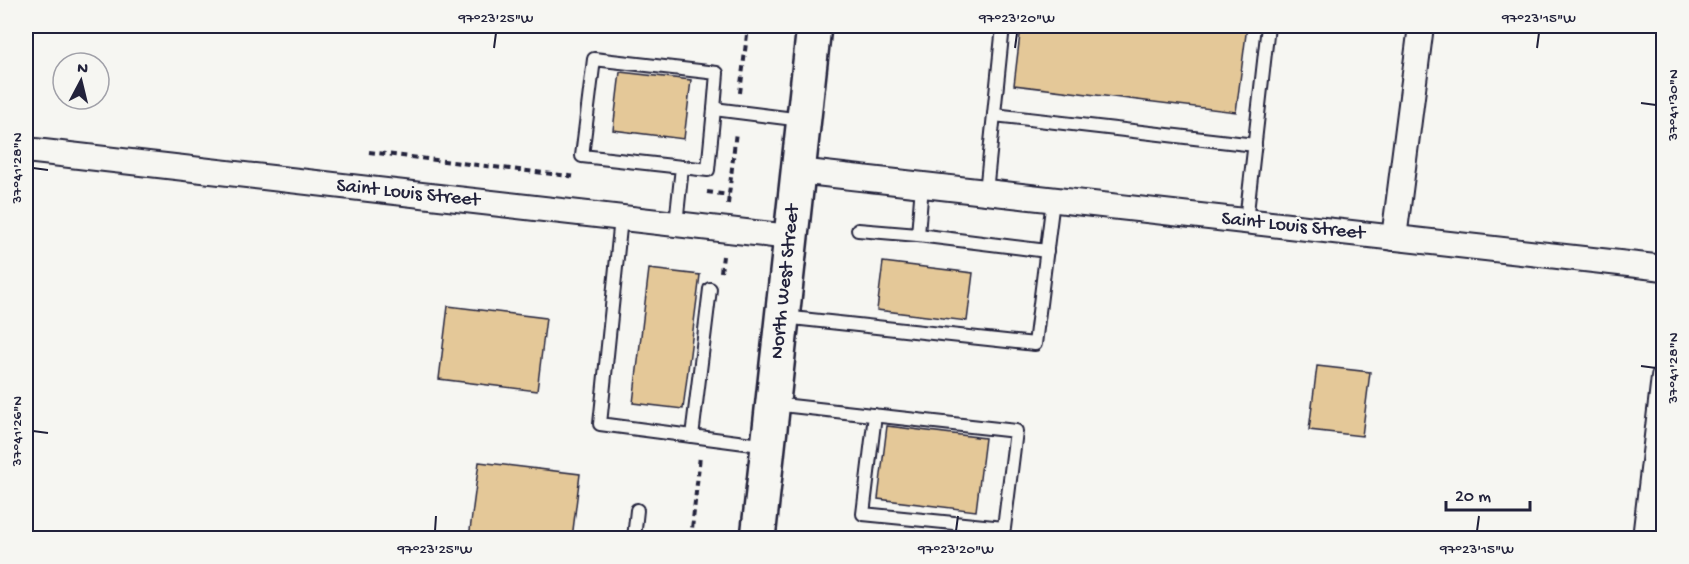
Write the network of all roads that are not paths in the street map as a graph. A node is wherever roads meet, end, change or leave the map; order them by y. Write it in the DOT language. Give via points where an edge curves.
graph roads {
  1 [pos="814,26"];
  2 [pos="1003,26"];
  3 [pos="1268,26"];
  4 [pos="1421,26"];
  5 [pos="714,109"];
  6 [pos="994,115"];
  7 [pos="803,120"];
  8 [pos="1254,145"];
  9 [pos="26,150"];
  10 [pos="682,167"];
  11 [pos="798,171"];
  12 [pos="922,184"];
  13 [pos="986,192"];
  14 [pos="1053,200"];
  15 [pos="621,218"];
  16 [pos="1246,221"];
  17 [pos="676,224"];
  18 [pos="858,230"];
  19 [pos="918,235"];
  20 [pos="790,237"];
  21 [pos="1394,238"];
  22 [pos="1047,251"];
  23 [pos="1664,268"];
  24 [pos="710,289"];
  25 [pos="782,317"];
  26 [pos="1664,377"];
  27 [pos="772,404"];
  28 [pos="874,415"];
  29 [pos="692,436"];
  30 [pos="768,446"];
  31 [pos="637,510"];
  32 [pos="634,538"];
  33 [pos="758,538"];
  34 [pos="1646,538"];
  1 -- 7 [label="main road, North West Street"];
  2 -- 6 [label="lane"];
  3 -- 8 [label="lane"];
  4 -- 21 [label="street"];
  5 -- 7 [label="lane"];
  5 -- 10 [label="lane" via="708,170"];
  5 -- 10 [label="lane" via="717,73 594,59 582,156"];
  6 -- 8 [label="lane"];
  6 -- 13 [label="lane"];
  7 -- 11 [label="main road, North West Street"];
  8 -- 16 [label="lane"];
  9 -- 15 [label="street, Saint Louis Street"];
  10 -- 17 [label="lane"];
  11 -- 12 [label="street, Saint Louis Street"];
  11 -- 20 [label="main road, North West Street"];
  12 -- 13 [label="street, Saint Louis Street"];
  12 -- 19 [label="lane"];
  13 -- 14 [label="street, Saint Louis Street"];
  14 -- 16 [label="street, Saint Louis Street"];
  14 -- 22 [label="lane"];
  15 -- 17 [label="street, Saint Louis Street"];
  15 -- 29 [label="lane" via="600,424"];
  16 -- 21 [label="street, Saint Louis Street"];
  17 -- 20 [label="street, Saint Louis Street"];
  18 -- 19 [label="lane"];
  19 -- 22 [label="lane"];
  20 -- 25 [label="main road, North West Street"];
  21 -- 23 [label="street, Saint Louis Street"];
  22 -- 25 [label="lane" via="1035,344"];
  24 -- 29 [label="lane"];
  25 -- 27 [label="main road, North West Street"];
  26 -- 34 [label="street"];
  27 -- 28 [label="lane"];
  27 -- 30 [label="main road, North West Street"];
  28 -- 28 [label="lane" via="1016,431 1004,528 863,514"];
  29 -- 30 [label="lane"];
  30 -- 33 [label="main road, North West Street"];
  31 -- 32 [label="lane"];
}
